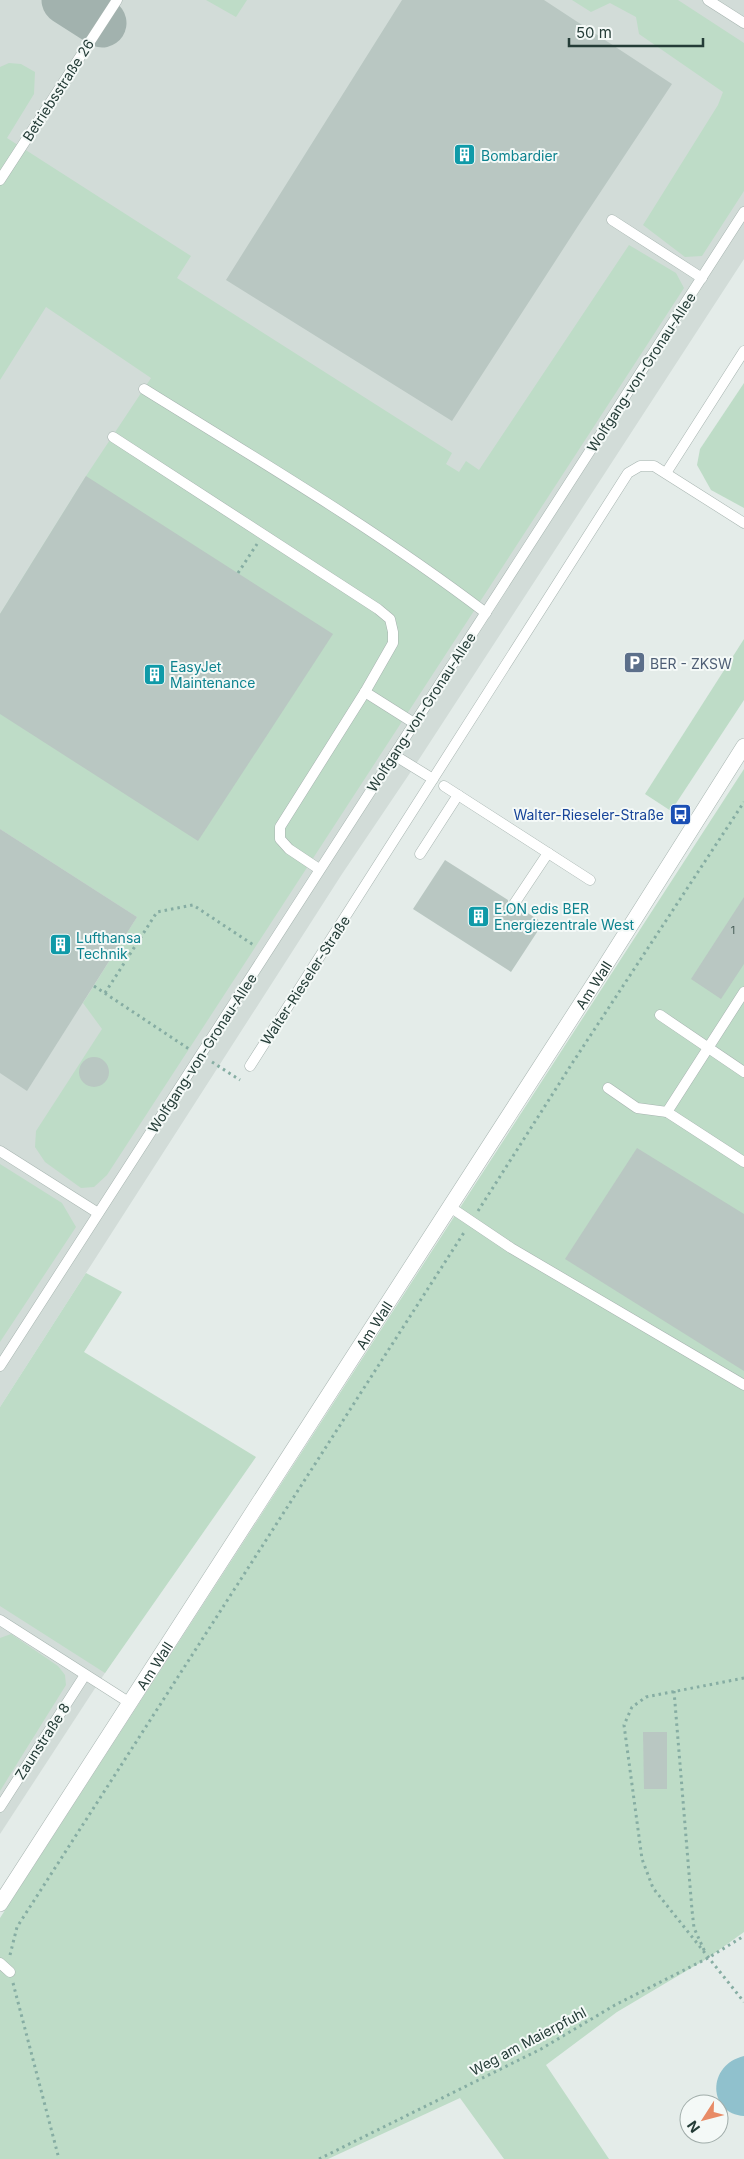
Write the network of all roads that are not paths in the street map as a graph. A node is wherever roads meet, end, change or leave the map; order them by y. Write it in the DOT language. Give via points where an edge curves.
graph roads {
  1 [pos="117,0"];
  2 [pos="708,0"];
  3 [pos="744,23"];
  4 [pos="0,180"];
  5 [pos="744,212"];
  6 [pos="612,220"];
  7 [pos="702,278"];
  8 [pos="744,351"];
  9 [pos="144,389"];
  10 [pos="113,438"];
  11 [pos="666,472"];
  12 [pos="744,522"];
  13 [pos="486,613"];
  14 [pos="365,692"];
  15 [pos="414,723"];
  16 [pos="744,746"];
  17 [pos="394,755"];
  18 [pos="433,779"];
  19 [pos="444,786"];
  20 [pos="458,795"];
  21 [pos="548,853"];
  22 [pos="420,854"];
  23 [pos="319,869"];
  24 [pos="590,880"];
  25 [pos="514,904"];
  26 [pos="744,992"];
  27 [pos="660,1015"];
  28 [pos="708,1048"];
  29 [pos="250,1066"];
  30 [pos="744,1072"];
  31 [pos="608,1088"];
  32 [pos="667,1112"];
  33 [pos="0,1151"];
  34 [pos="744,1162"];
  35 [pos="450,1207"];
  36 [pos="98,1214"];
  37 [pos="0,1366"];
  38 [pos="744,1385"];
  39 [pos="0,1620"];
  40 [pos="85,1675"];
  41 [pos="130,1702"];
  42 [pos="0,1807"];
  43 [pos="0,1904"];
  44 [pos="0,1963"];
  45 [pos="10,1972"];
  1 -- 4 [label="lane, Betriebsstraße 26"];
  2 -- 3 [label="lane"];
  5 -- 7 [label="lane, Wolfgang-von-Gronau-Allee"];
  6 -- 7 [label="lane"];
  7 -- 13 [label="lane, Wolfgang-von-Gronau-Allee"];
  8 -- 11 [label="lane"];
  9 -- 13 [label="lane" via="330,504 421,564"];
  10 -- 14 [label="lane" via="378,609 390,620 393,644"];
  11 -- 12 [label="lane, Walter-Rieseler-Straße"];
  11 -- 18 [label="lane, Walter-Rieseler-Straße" via="654,466 640,466 628,474"];
  13 -- 15 [label="lane, Wolfgang-von-Gronau-Allee"];
  14 -- 15 [label="lane"];
  14 -- 23 [label="lane" via="280,827 280,839 289,849"];
  15 -- 17 [label="lane, Wolfgang-von-Gronau-Allee"];
  16 -- 35 [label="street, Am Wall"];
  17 -- 18 [label="lane"];
  17 -- 23 [label="lane, Wolfgang-von-Gronau-Allee"];
  18 -- 29 [label="lane, Walter-Rieseler-Straße"];
  19 -- 20 [label="lane"];
  20 -- 21 [label="lane"];
  20 -- 22 [label="lane"];
  21 -- 24 [label="lane"];
  21 -- 25 [label="lane"];
  23 -- 36 [label="lane, Wolfgang-von-Gronau-Allee"];
  26 -- 28 [label="lane"];
  27 -- 28 [label="lane"];
  28 -- 30 [label="lane"];
  28 -- 32 [label="lane"];
  31 -- 32 [label="lane" via="637,1108"];
  32 -- 34 [label="lane"];
  33 -- 36 [label="lane"];
  35 -- 38 [label="lane" via="511,1248"];
  35 -- 41 [label="street, Am Wall"];
  36 -- 37 [label="lane, Wolfgang-von-Gronau-Allee"];
  39 -- 40 [label="lane"];
  40 -- 41 [label="lane"];
  40 -- 42 [label="lane, Zaunstraße 8"];
  41 -- 43 [label="street, Am Wall"];
  44 -- 45 [label="lane"];
}
